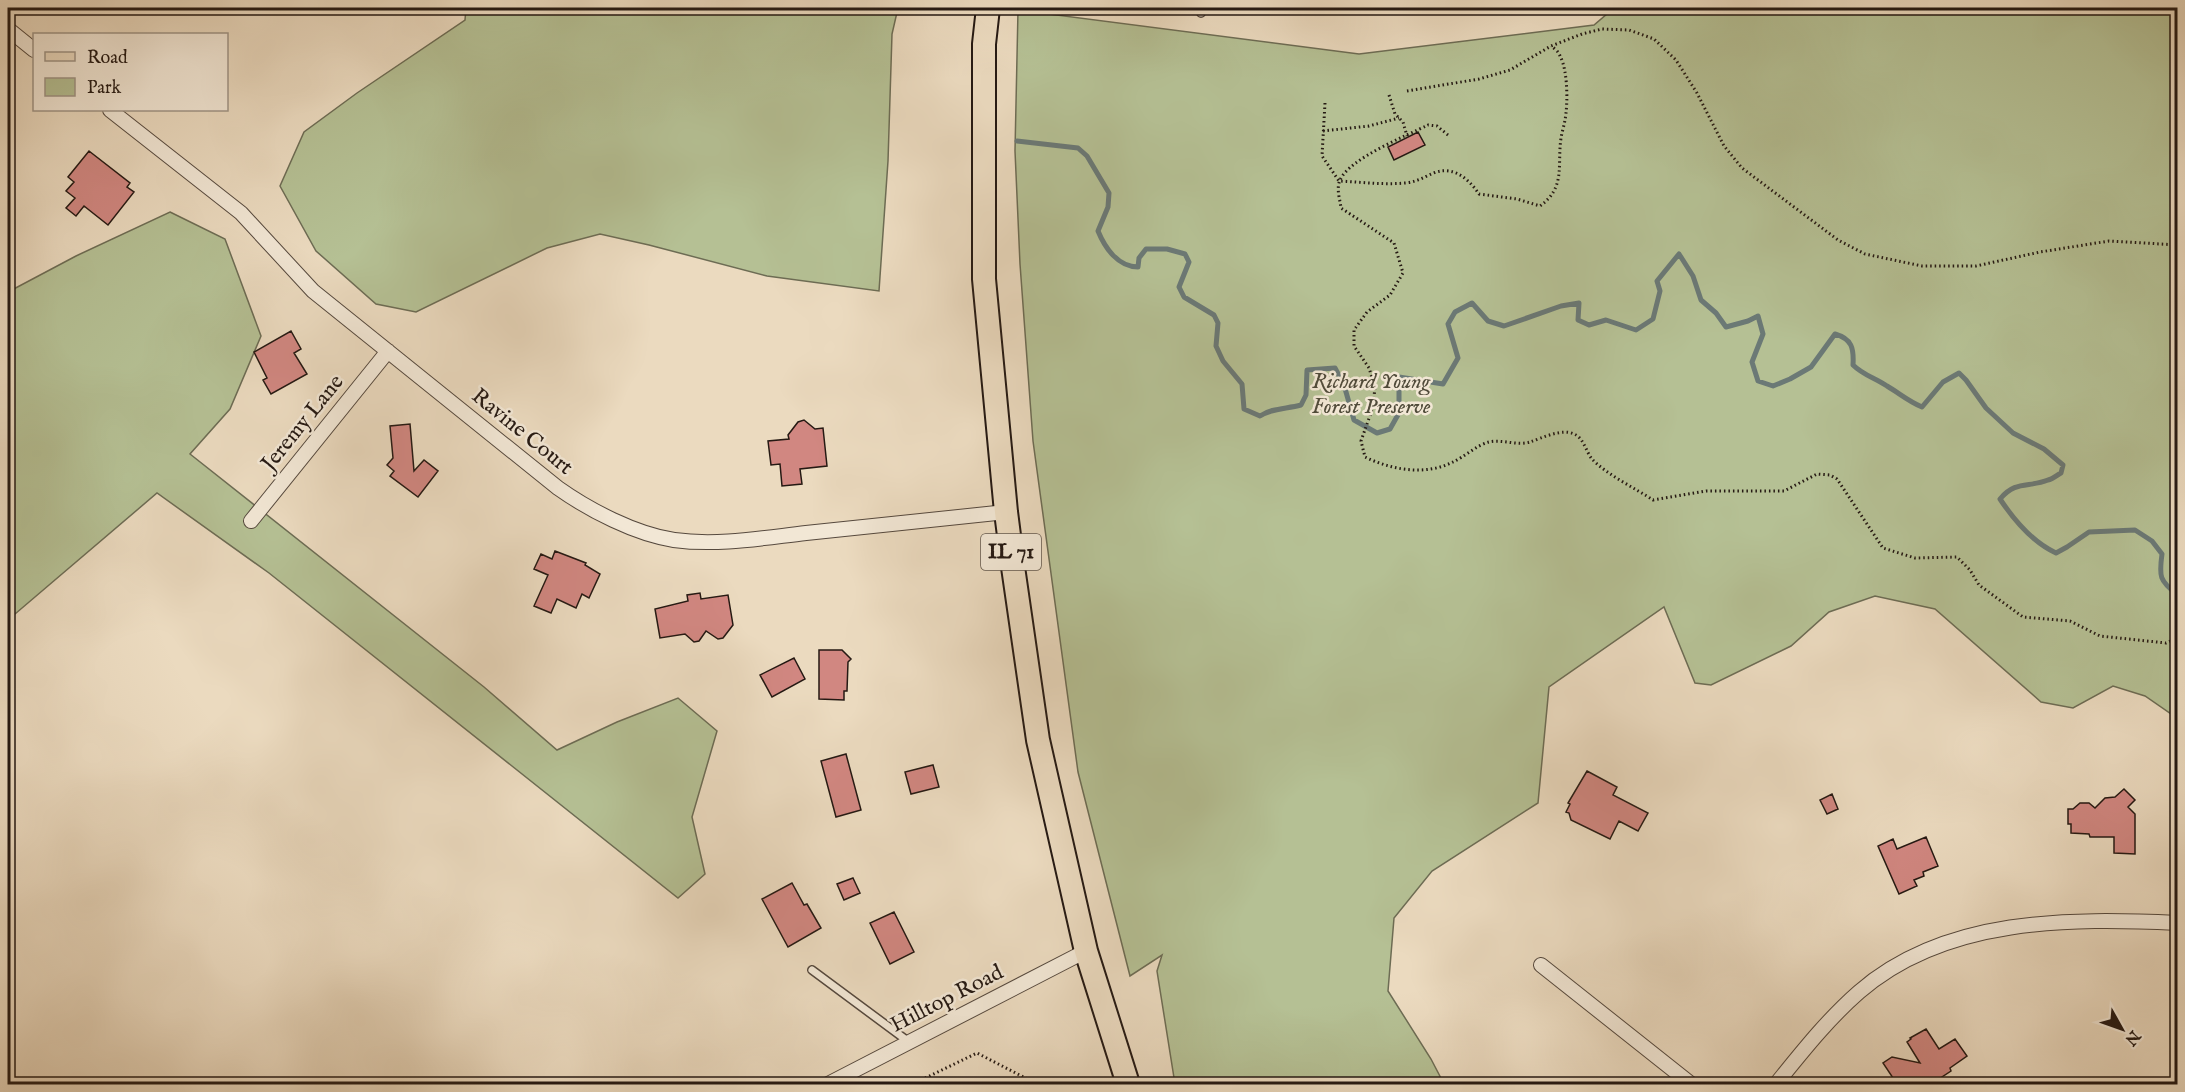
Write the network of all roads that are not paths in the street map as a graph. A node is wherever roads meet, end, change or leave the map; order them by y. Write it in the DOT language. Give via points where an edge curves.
graph roads {
  1 [pos="988,8"];
  2 [pos="8,29"];
  3 [pos="33,49"];
  4 [pos="111,111"];
  5 [pos="388,351"];
  6 [pos="1006,512"];
  7 [pos="251,521"];
  8 [pos="2178,923"];
  9 [pos="1086,951"];
  10 [pos="1540,964"];
  11 [pos="812,970"];
  12 [pos="909,1042"];
  13 [pos="828,1084"];
  14 [pos="1128,1084"];
  15 [pos="1691,1084"];
  16 [pos="1776,1084"];
  1 -- 6 [label="main road, IL 71" via="984,44 984,279"];
  2 -- 3 [label="street"];
  4 -- 5 [label="street, Ravine Court" via="241,213 313,291"];
  5 -- 6 [label="street, Ravine Court" via="581,504 642,531 671,539 722,542"];
  5 -- 7 [label="street, Jeremy Lane"];
  6 -- 9 [label="main road, IL 71" via="1038,740"];
  8 -- 16 [label="street" via="2055,922 2003,927 1928,951 1896,966 1860,991 1818,1032"];
  9 -- 12 [label="street, Hilltop Road"];
  9 -- 14 [label="main road, IL 71"];
  10 -- 15 [label="street"];
  11 -- 12 [label="lane"];
  12 -- 13 [label="street, Hilltop Road"];
}
